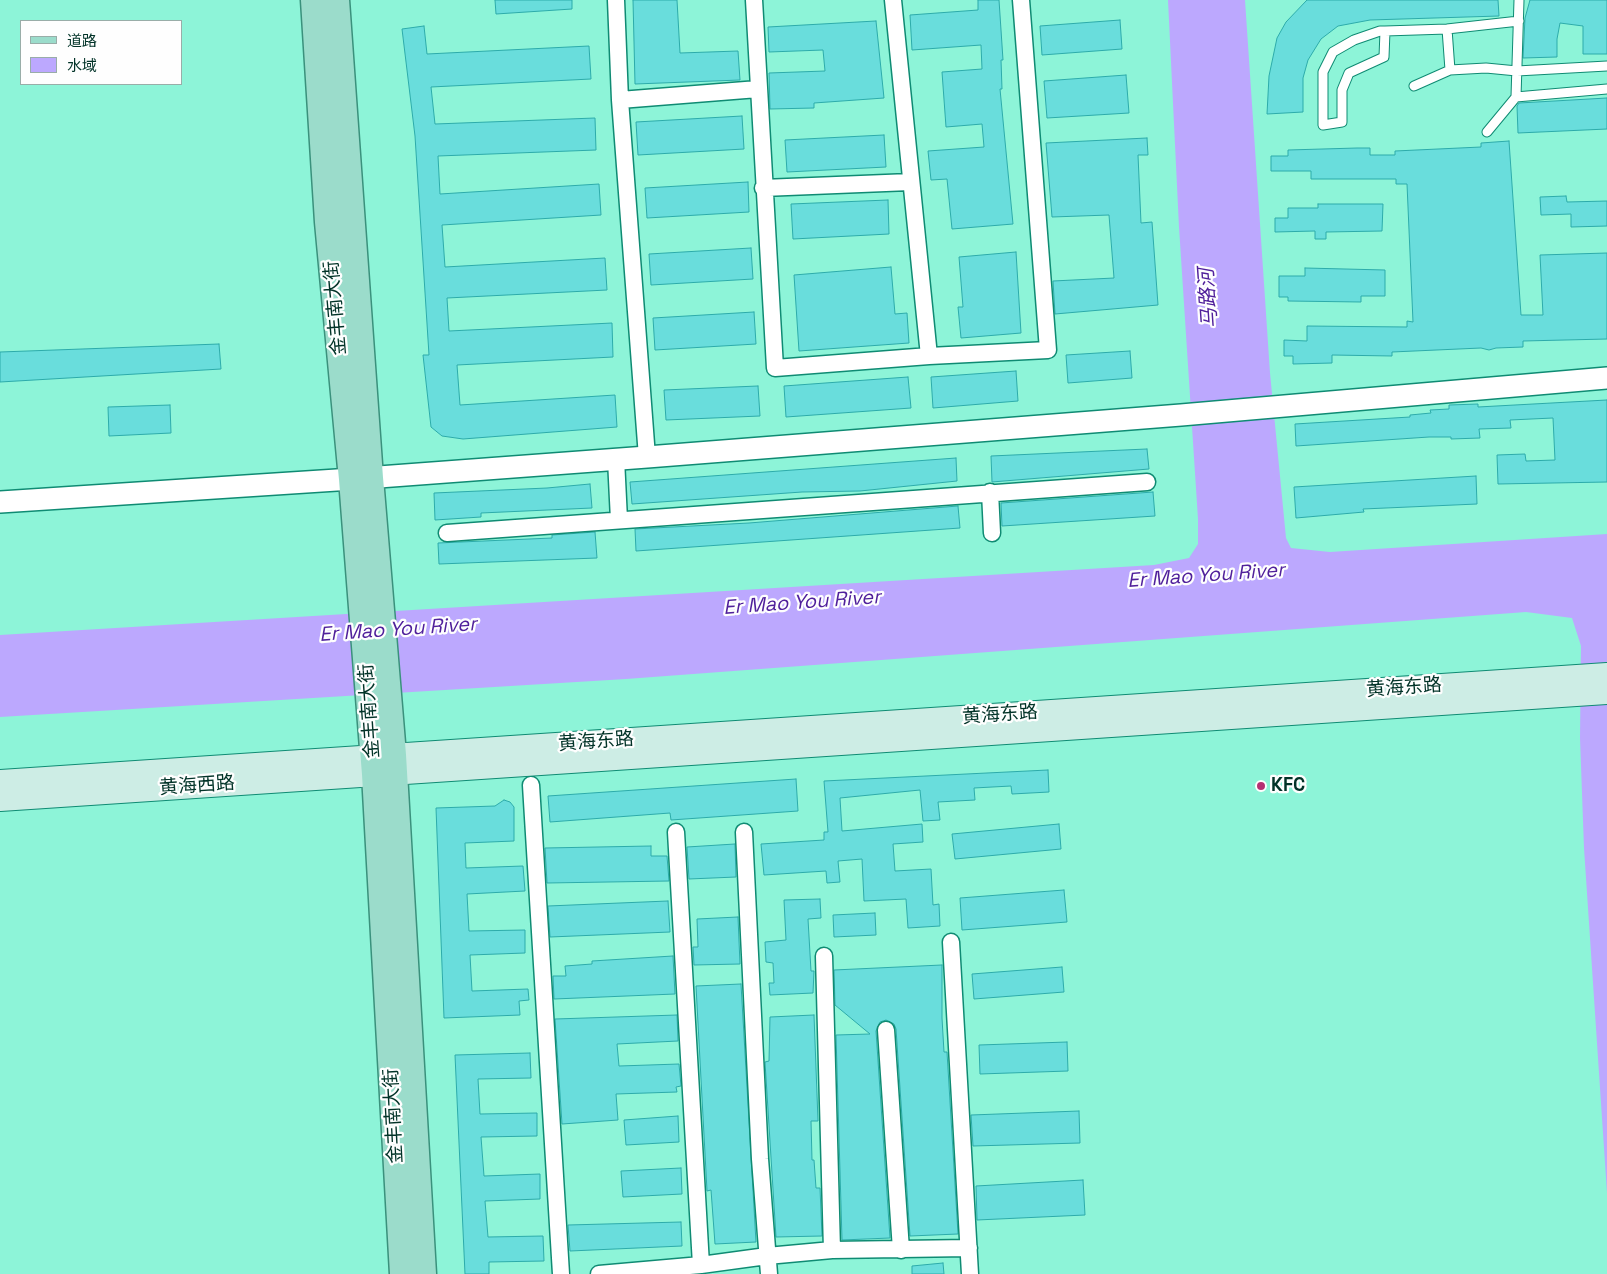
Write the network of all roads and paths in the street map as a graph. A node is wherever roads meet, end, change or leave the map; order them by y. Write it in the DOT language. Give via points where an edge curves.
graph roads {
  1 [pos="314,0"];
  2 [pos="336,0"];
  3 [pos="616,0"];
  4 [pos="754,0"];
  5 [pos="893,0"];
  6 [pos="1021,0"];
  7 [pos="1519,0"];
  8 [pos="1519,21"];
  9 [pos="1447,29"];
  10 [pos="1385,31"];
  11 [pos="1607,66"];
  12 [pos="1450,70"];
  13 [pos="1517,71"];
  14 [pos="1414,86"];
  15 [pos="758,89"];
  16 [pos="1607,89"];
  17 [pos="1516,97"];
  18 [pos="620,100"];
  19 [pos="1487,132"];
  20 [pos="910,182"];
  21 [pos="763,188"];
  22 [pos="929,356"];
  23 [pos="1607,378"];
  24 [pos="647,456"];
  25 [pos="616,459"];
  26 [pos="361,479"];
  27 [pos="1147,482"];
  28 [pos="990,492"];
  29 [pos="0,502"];
  30 [pos="619,520"];
  31 [pos="447,533"];
  32 [pos="992,533"];
  33 [pos="1607,675"];
  34 [pos="1575,686"];
  35 [pos="1607,692"];
  36 [pos="383,764"];
  37 [pos="0,782"];
  38 [pos="531,785"];
  39 [pos="0,799"];
  40 [pos="676,832"];
  41 [pos="744,832"];
  42 [pos="951,942"];
  43 [pos="824,956"];
  44 [pos="886,1030"];
  45 [pos="969,1248"];
  46 [pos="832,1250"];
  47 [pos="901,1250"];
  48 [pos="767,1256"];
  49 [pos="701,1265"];
  50 [pos="634,1272"];
  51 [pos="403,1274"];
  52 [pos="423,1274"];
  53 [pos="562,1274"];
  54 [pos="599,1274"];
  55 [pos="769,1274"];
  56 [pos="970,1274"];
  1 -- 26 [label="main road, 金丰南大街" via="328,222"];
  2 -- 26 [label="main road, 金丰南大街"];
  3 -- 18 [label="street"];
  4 -- 15 [label="street"];
  5 -- 20 [label="street"];
  6 -- 22 [label="street" via="1048,350"];
  7 -- 8 [label="lane"];
  8 -- 9 [label="lane"];
  8 -- 13 [label="lane"];
  9 -- 10 [label="lane"];
  9 -- 12 [label="lane"];
  10 -- 10 [label="lane" via="1384,57 1349,73 1342,90 1342,122 1323,125 1323,72 1333,52 1354,40"];
  11 -- 13 [label="lane"];
  12 -- 13 [label="lane" via="1486,68"];
  12 -- 14 [label="lane"];
  13 -- 17 [label="lane"];
  15 -- 18 [label="street"];
  15 -- 21 [label="street"];
  16 -- 17 [label="lane"];
  17 -- 19 [label="lane"];
  18 -- 24 [label="street"];
  20 -- 21 [label="street"];
  20 -- 22 [label="street"];
  21 -- 22 [label="street" via="775,368"];
  23 -- 24 [label="street"];
  24 -- 25 [label="street"];
  25 -- 26 [label="street"];
  25 -- 30 [label="street"];
  26 -- 29 [label="street"];
  26 -- 36 [label="main road, 金丰南大街"];
  27 -- 28 [label="street"];
  28 -- 30 [label="street"];
  28 -- 32 [label="street"];
  30 -- 31 [label="street"];
  33 -- 34 [label="main road, 黄海东路"];
  34 -- 35 [label="main road, 黄海东路"];
  34 -- 36 [label="main road, 黄海东路"];
  36 -- 37 [label="main road, 黄海西路"];
  36 -- 39 [label="main road, 黄海西路"];
  36 -- 51 [label="main road, 金丰南大街"];
  36 -- 52 [label="main road, 金丰南大街"];
  38 -- 53 [label="street"];
  40 -- 49 [label="street"];
  41 -- 48 [label="street"];
  42 -- 45 [label="street"];
  43 -- 46 [label="street"];
  44 -- 47 [label="street"];
  45 -- 47 [label="street"];
  45 -- 56 [label="street"];
  46 -- 47 [label="street"];
  46 -- 48 [label="street"];
  48 -- 49 [label="street"];
  48 -- 55 [label="street"];
  49 -- 50 [label="street"];
  50 -- 54 [label="street"];
}
